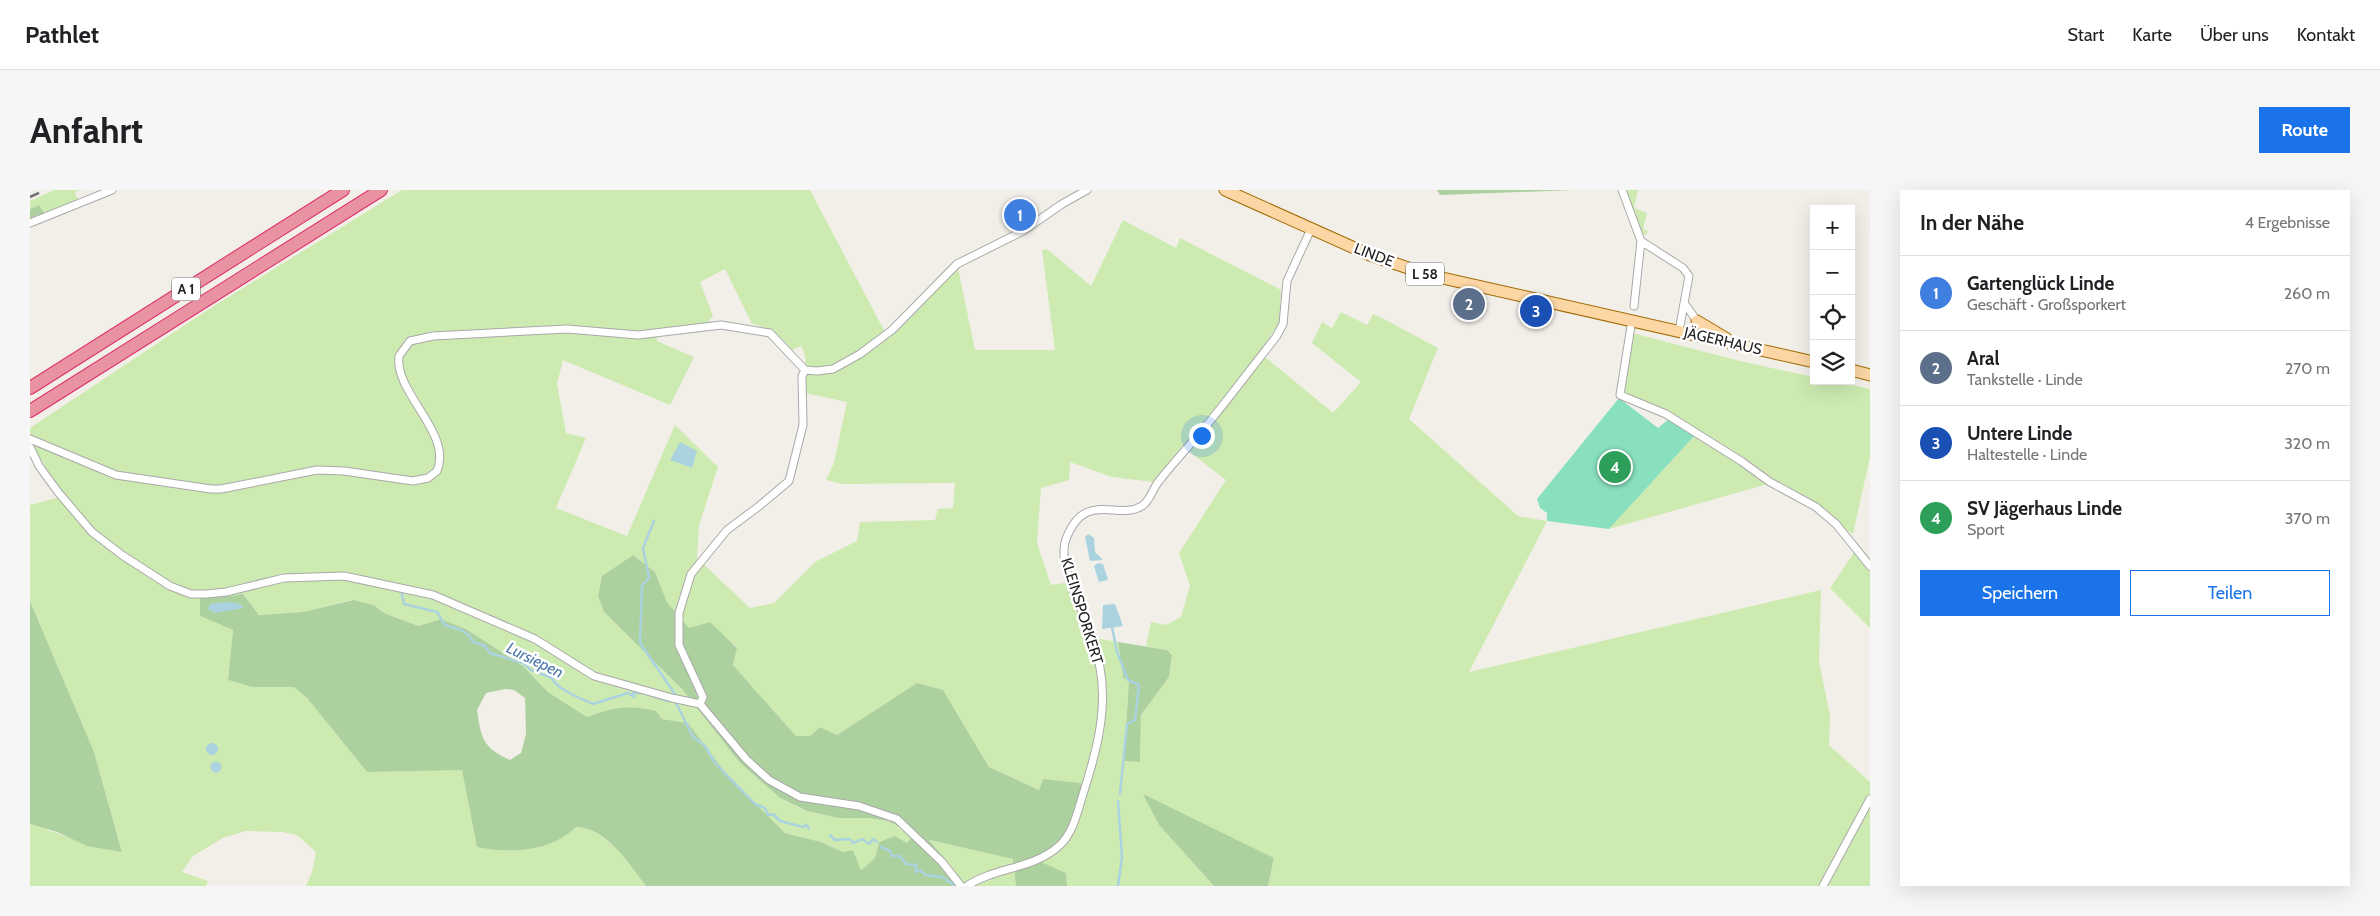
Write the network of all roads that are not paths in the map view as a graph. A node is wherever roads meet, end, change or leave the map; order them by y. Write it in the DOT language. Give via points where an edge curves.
graph roads {
  1 [pos="112,190"];
  2 [pos="343,190"];
  3 [pos="381,190"];
  4 [pos="1087,190"];
  5 [pos="1225,190"];
  6 [pos="1622,190"];
  7 [pos="30,223"];
  8 [pos="1311,229"];
  9 [pos="1641,241"];
  10 [pos="1685,304"];
  11 [pos="1634,306"];
  12 [pos="1632,320"];
  13 [pos="1697,321"];
  14 [pos="1679,331"];
  15 [pos="1732,343"];
  16 [pos="1810,361"];
  17 [pos="805,370"];
  18 [pos="1855,371"];
  19 [pos="1870,375"];
  20 [pos="30,388"];
  21 [pos="32,409"];
  22 [pos="30,439"];
  23 [pos="30,447"];
  24 [pos="1870,566"];
  25 [pos="700,704"];
  26 [pos="1870,799"];
  27 [pos="960,886"];
  28 [pos="967,886"];
  29 [pos="1823,886"];
  1 -- 7 [label="street"];
  2 -- 20 [label="highway, A 1"];
  3 -- 21 [label="highway, A 1"];
  4 -- 17 [label="street" via="1023,231 957,264 892,330 860,354 833,369"];
  5 -- 8 [label="main road, LINDE / L 58"];
  6 -- 9 [label="street"];
  8 -- 12 [label="main road, LINDE / L 58" via="1370,255 1429,275"];
  8 -- 28 [label="street, KLEINSPORKERT" via="1287,281 1284,324 1206,426 1158,482 1146,502 1129,509 1094,510 1081,518 1069,532 1065,541 1065,562 1093,637 1101,670 1102,716 1088,777 1073,822 1061,845 1040,858"];
  9 -- 10 [label="street" via="1686,271 1689,276"];
  9 -- 11 [label="street"];
  10 -- 13 [label="street"];
  10 -- 14 [label="street"];
  12 -- 14 [label="main road, JÄGERHAUS / L 58"];
  12 -- 24 [label="street" via="1620,395 1666,414 1741,460 1770,482 1816,507 1836,524"];
  13 -- 15 [label="main road"];
  14 -- 15 [label="main road, JÄGERHAUS / L 58"];
  15 -- 16 [label="main road, JÄGERHAUS / L 58"];
  17 -- 22 [label="street" via="770,333 721,325 638,335 552,330 433,336 410,341 399,356 400,370 435,438 440,459 437,471 422,480 317,470 211,489 116,475"];
  17 -- 25 [label="street" via="802,376 803,426 789,481 727,530 691,574 678,622 678,645 703,697"];
  18 -- 19 [label="main road"];
  23 -- 25 [label="street" via="39,466 92,532 161,582 183,592 226,592 298,577 344,576 366,580 433,595 536,639 594,676"];
  25 -- 27 [label="street" via="769,780 800,797 859,806 898,819 942,862"];
  26 -- 29 [label="street"];
}
